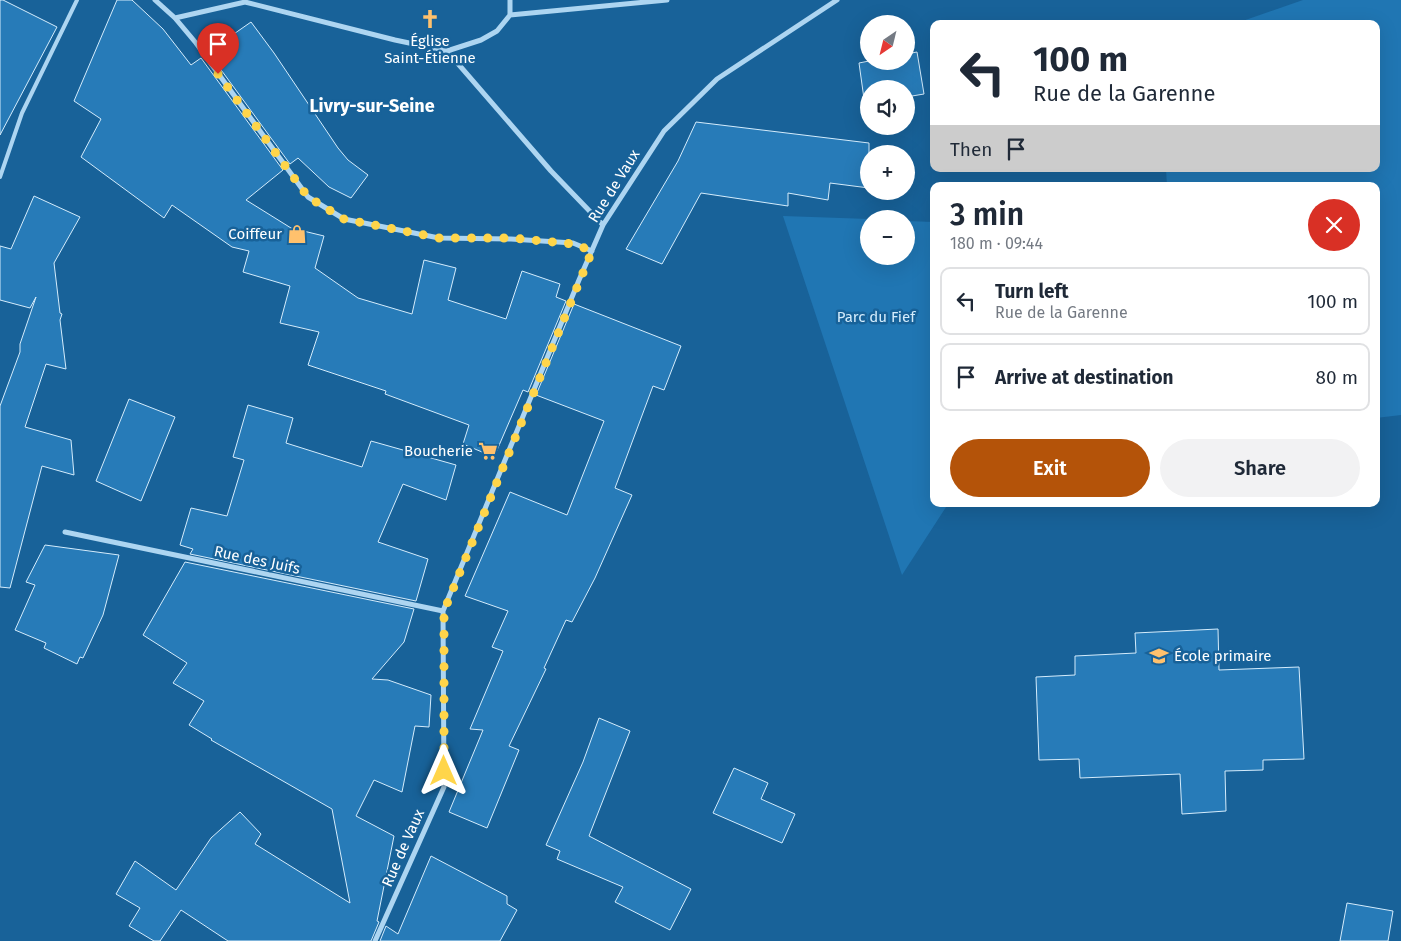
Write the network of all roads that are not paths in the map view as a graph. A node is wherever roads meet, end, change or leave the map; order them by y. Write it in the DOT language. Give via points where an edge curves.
graph roads {
  1 [pos="77,0"];
  2 [pos="155,0"];
  3 [pos="510,0"];
  4 [pos="667,0"];
  5 [pos="837,0"];
  6 [pos="510,15"];
  7 [pos="175,18"];
  8 [pos="447,50"];
  9 [pos="0,177"];
  10 [pos="603,225"];
  11 [pos="592,251"];
  12 [pos="65,532"];
  13 [pos="444,611"];
  14 [pos="375,941"];
  1 -- 9 [label="lane" via="22,114"];
  2 -- 7 [label="street"];
  3 -- 6 [label="street"];
  4 -- 6 [label="street"];
  5 -- 10 [label="street, Rue de Vaux" via="717,79 664,131"];
  6 -- 8 [label="street" via="497,31 481,40"];
  7 -- 8 [label="street" via="245,2"];
  7 -- 11 [label="street" via="308,197 344,219 439,238 511,238 574,244"];
  8 -- 10 [label="street" via="551,171"];
  10 -- 11 [label="street, Rue de Vaux"];
  11 -- 13 [label="street, Rue de Vaux"];
  12 -- 13 [label="street, Rue des Juifs"];
  13 -- 14 [label="street, Rue de Vaux" via="444,787"];
}
